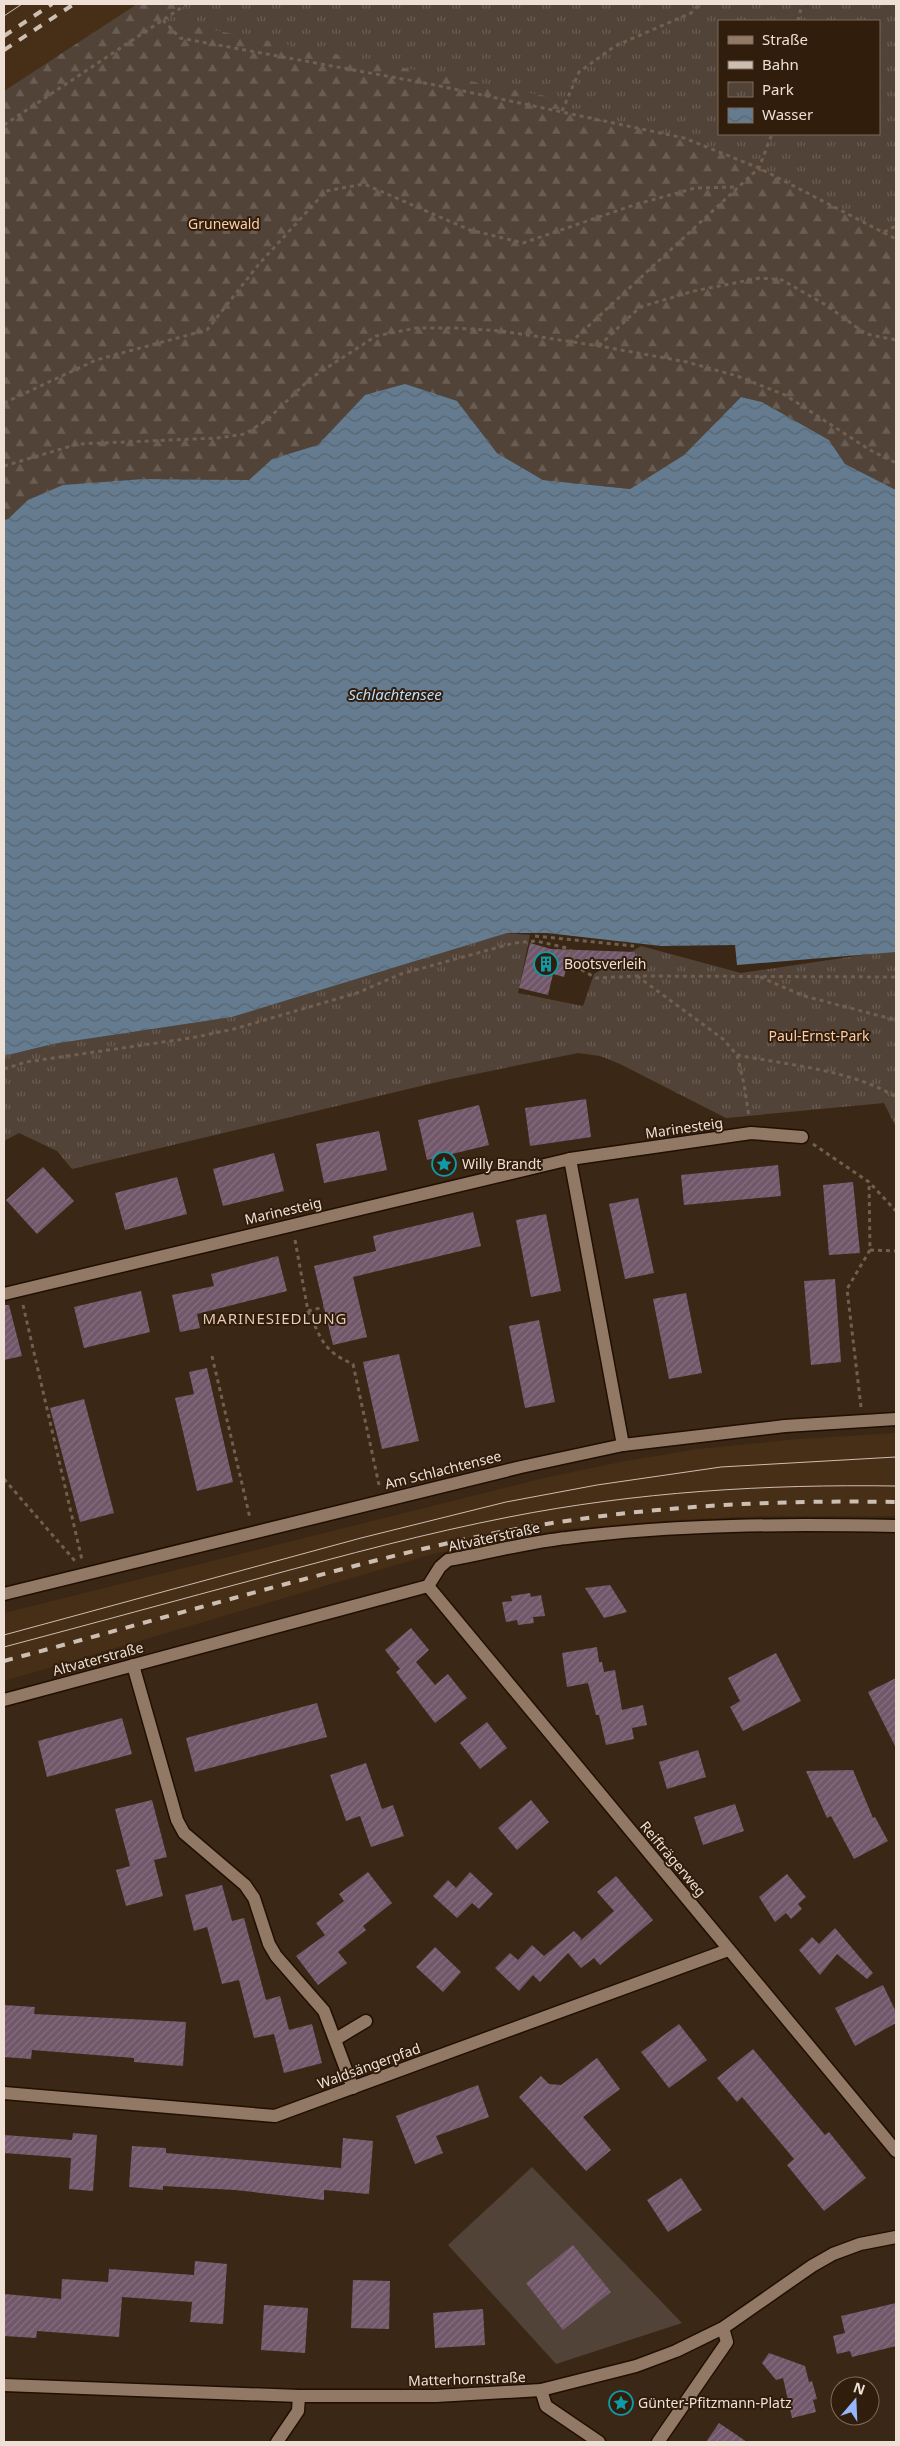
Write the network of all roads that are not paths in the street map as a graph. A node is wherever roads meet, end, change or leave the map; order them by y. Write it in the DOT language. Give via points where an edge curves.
graph roads {
  1 [pos="802,1137"];
  2 [pos="570,1159"];
  3 [pos="4,1294"];
  4 [pos="896,1419"];
  5 [pos="623,1445"];
  6 [pos="896,1526"];
  7 [pos="428,1586"];
  8 [pos="4,1594"];
  9 [pos="133,1665"];
  10 [pos="4,1700"];
  11 [pos="728,1950"];
  12 [pos="366,2021"];
  13 [pos="336,2039"];
  14 [pos="353,2088"];
  15 [pos="4,2093"];
  16 [pos="896,2151"];
  17 [pos="896,2237"];
  18 [pos="723,2328"];
  19 [pos="4,2385"];
  20 [pos="541,2390"];
  21 [pos="299,2396"];
  22 [pos="277,2442"];
  23 [pos="599,2442"];
  24 [pos="658,2442"];
  1 -- 2 [label="street, Marinesteig" via="750,1133"];
  2 -- 3 [label="street, Marinesteig"];
  2 -- 5 [label="street"];
  4 -- 5 [label="street, Am Schlachtensee" via="774,1427"];
  5 -- 8 [label="street, Am Schlachtensee" via="382,1500"];
  6 -- 7 [label="street, Altvaterstraße" via="790,1524 679,1528 566,1538 448,1560"];
  7 -- 9 [label="street, Altvaterstraße"];
  7 -- 11 [label="street, Reifträgerweg"];
  9 -- 10 [label="street, Altvaterstraße"];
  9 -- 13 [label="street" via="177,1820 184,1832 245,1885 254,1898 276,1956 324,2012"];
  11 -- 14 [label="street, Waldsängerpfad"];
  11 -- 16 [label="street, Reifträgerweg"];
  12 -- 13 [label="street"];
  13 -- 14 [label="street"];
  14 -- 15 [label="street, Waldsängerpfad" via="275,2116"];
  17 -- 18 [label="street, Matterhornstraße" via="860,2244 833,2254"];
  18 -- 20 [label="street, Matterhornstraße" via="636,2366"];
  18 -- 24 [label="street" via="727,2342"];
  19 -- 21 [label="street, Matterhornstraße"];
  20 -- 21 [label="street, Matterhornstraße" via="436,2396"];
  20 -- 23 [label="street" via="546,2406"];
  21 -- 22 [label="street" via="298,2411"];
}
